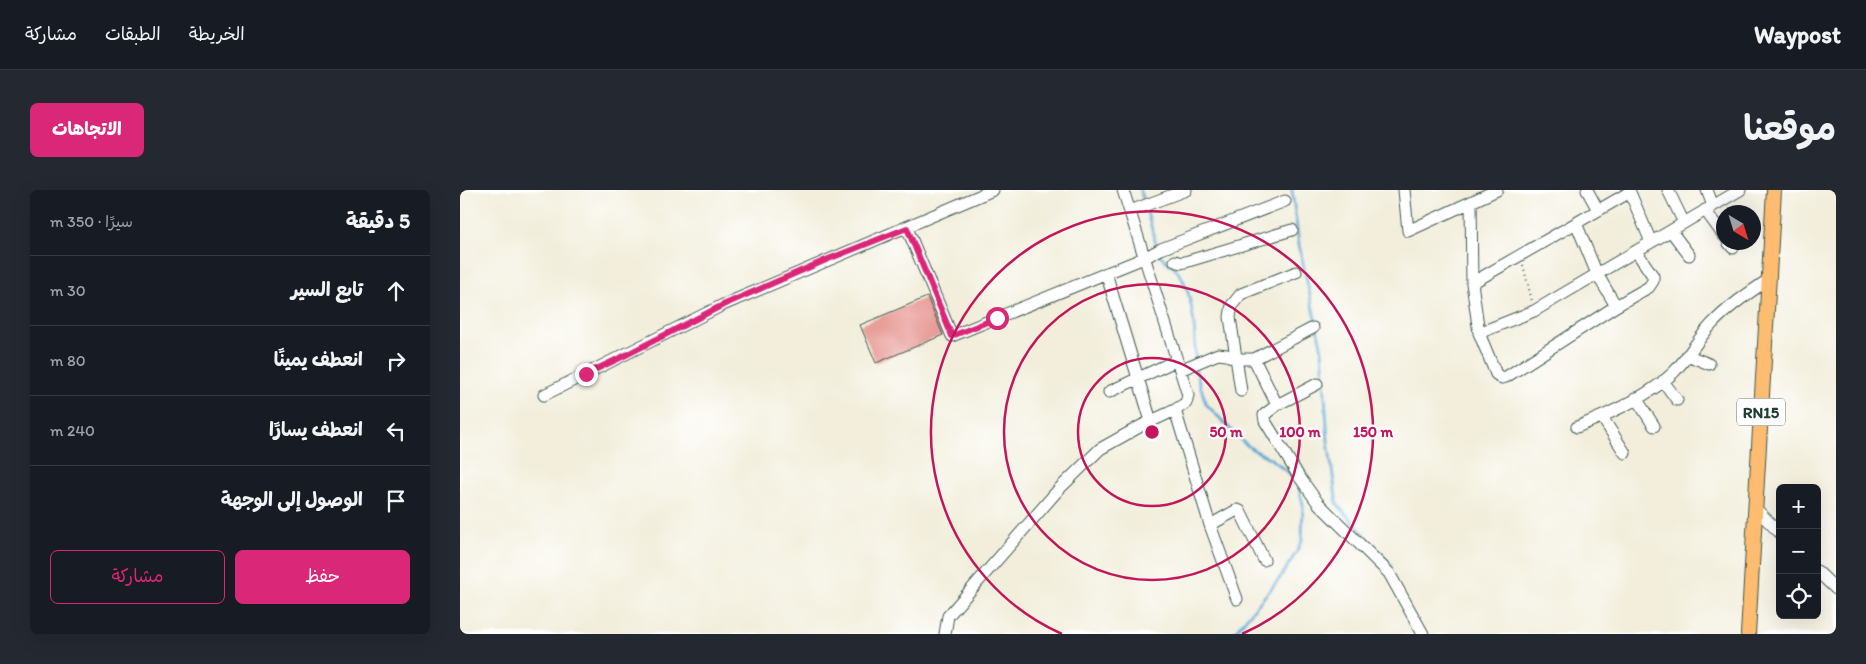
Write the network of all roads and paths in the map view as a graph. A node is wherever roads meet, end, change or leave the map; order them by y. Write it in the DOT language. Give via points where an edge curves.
graph roads {
  1 [pos="993,190"];
  2 [pos="1122,190"];
  3 [pos="1186,190"];
  4 [pos="1404,190"];
  5 [pos="1497,190"];
  6 [pos="1587,190"];
  7 [pos="1668,190"];
  8 [pos="1706,190"];
  9 [pos="1740,190"];
  10 [pos="1774,190"];
  11 [pos="1630,191"];
  12 [pos="1285,201"];
  13 [pos="1471,202"];
  14 [pos="1709,208"];
  15 [pos="1598,210"];
  16 [pos="1130,211"];
  17 [pos="1716,221"];
  18 [pos="1576,223"];
  19 [pos="1684,223"];
  20 [pos="907,228"];
  21 [pos="1292,230"];
  22 [pos="1671,231"];
  23 [pos="1651,242"];
  24 [pos="1636,251"];
  25 [pos="1520,255"];
  26 [pos="1689,255"];
  27 [pos="1144,258"];
  28 [pos="1175,261"];
  29 [pos="1296,272"];
  30 [pos="1106,274"];
  31 [pos="1598,274"];
  32 [pos="1768,280"];
  33 [pos="1472,283"];
  34 [pos="1616,306"];
  35 [pos="1534,311"];
  36 [pos="1313,328"];
  37 [pos="1479,333"];
  38 [pos="1687,355"];
  39 [pos="1254,359"];
  40 [pos="1236,360"];
  41 [pos="1709,364"];
  42 [pos="1178,365"];
  43 [pos="1138,379"];
  44 [pos="1663,381"];
  45 [pos="1317,384"];
  46 [pos="1241,391"];
  47 [pos="1109,392"];
  48 [pos="544,395"];
  49 [pos="1636,398"];
  50 [pos="1677,400"];
  51 [pos="1277,405"];
  52 [pos="1175,410"];
  53 [pos="1602,417"];
  54 [pos="1151,421"];
  55 [pos="1654,426"];
  56 [pos="1578,427"];
  57 [pos="1625,453"];
  58 [pos="1756,509"];
  59 [pos="1210,525"];
  60 [pos="1776,529"];
  61 [pos="1264,560"];
  62 [pos="1820,574"];
  63 [pos="1836,590"];
  64 [pos="1237,599"];
  65 [pos="945,634"];
  66 [pos="1424,634"];
  67 [pos="1748,634"];
  1 -- 20 [label="street"];
  2 -- 16 [label="street"];
  3 -- 16 [label="street"];
  4 -- 13 [label="street" via="1408,231"];
  5 -- 13 [label="street"];
  6 -- 15 [label="street"];
  7 -- 19 [label="street"];
  8 -- 14 [label="street"];
  9 -- 14 [label="street"];
  10 -- 32 [label="main road, RN15"];
  11 -- 15 [label="street"];
  11 -- 23 [label="street"];
  12 -- 27 [label="street"];
  13 -- 33 [label="street"];
  14 -- 17 [label="street"];
  14 -- 19 [label="street"];
  15 -- 18 [label="street"];
  16 -- 27 [label="street"];
  18 -- 25 [label="street"];
  18 -- 31 [label="street"];
  19 -- 22 [label="street"];
  20 -- 30 [label="street" via="952,336"];
  20 -- 48 [label="street" via="723,305"];
  21 -- 28 [label="street" via="1185,262"];
  22 -- 23 [label="street"];
  22 -- 26 [label="street"];
  23 -- 24 [label="street"];
  24 -- 31 [label="street"];
  24 -- 34 [label="street" via="1653,281 1649,287"];
  25 -- 33 [label="street"];
  25 -- 35 [label="path"];
  27 -- 30 [label="street"];
  27 -- 42 [label="street"];
  29 -- 40 [label="street" via="1235,299 1230,317"];
  30 -- 43 [label="street"];
  31 -- 34 [label="street"];
  31 -- 35 [label="street"];
  32 -- 38 [label="street" via="1733,304"];
  32 -- 58 [label="main road, RN15"];
  33 -- 37 [label="street"];
  34 -- 37 [label="street" via="1502,378 1496,374"];
  35 -- 37 [label="street"];
  36 -- 39 [label="street"];
  38 -- 41 [label="street"];
  38 -- 44 [label="street"];
  39 -- 40 [label="street"];
  39 -- 51 [label="street"];
  40 -- 42 [label="street" via="1218,354"];
  40 -- 46 [label="street"];
  42 -- 43 [label="street"];
  42 -- 52 [label="street" via="1188,400"];
  43 -- 47 [label="street"];
  43 -- 54 [label="street"];
  44 -- 49 [label="street"];
  44 -- 50 [label="street"];
  45 -- 51 [label="street"];
  49 -- 53 [label="street"];
  49 -- 55 [label="street"];
  51 -- 66 [label="street" via="1264,414 1265,421 1298,474 1318,503 1385,567"];
  52 -- 54 [label="street"];
  52 -- 59 [label="street"];
  53 -- 56 [label="street"];
  53 -- 57 [label="street"];
  54 -- 65 [label="street" via="1100,449 1059,489 948,616"];
  58 -- 60 [label="street"];
  58 -- 67 [label="main road, RN15"];
  59 -- 61 [label="street" via="1236,510 1240,511"];
  59 -- 64 [label="street"];
  62 -- 63 [label="street"];
}
